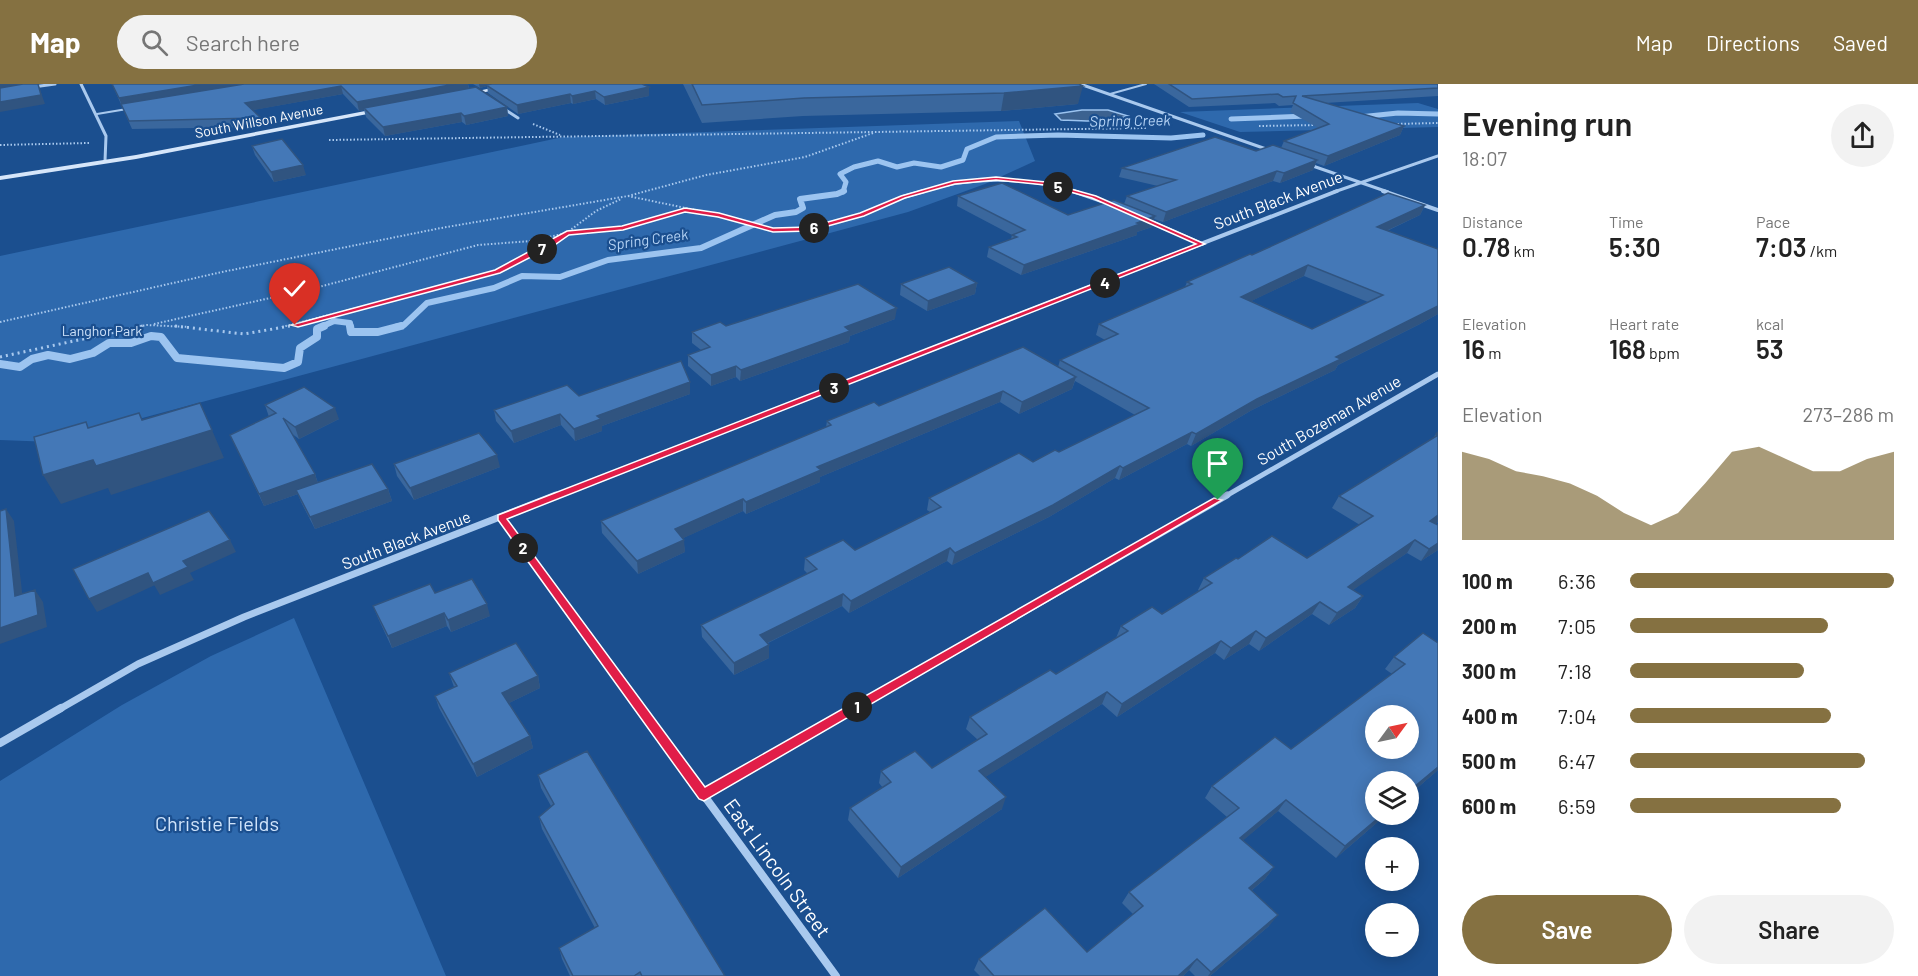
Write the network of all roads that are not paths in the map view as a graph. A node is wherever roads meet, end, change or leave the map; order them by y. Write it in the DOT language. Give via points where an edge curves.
graph roads {
  1 [pos="55,84"];
  2 [pos="81,84"];
  3 [pos="521,84"];
  4 [pos="1080,84"];
  5 [pos="1146,84"];
  6 [pos="33,87"];
  7 [pos="475,90"];
  8 [pos="1110,94"];
  9 [pos="459,96"];
  10 [pos="488,98"];
  11 [pos="498,105"];
  12 [pos="130,108"];
  13 [pos="390,109"];
  14 [pos="97,114"];
  15 [pos="518,118"];
  16 [pos="1270,150"];
  17 [pos="1438,156"];
  18 [pos="105,161"];
  19 [pos="1304,162"];
  20 [pos="0,178"];
  21 [pos="1360,182"];
  22 [pos="903,197"];
  23 [pos="1116,206"];
  24 [pos="1438,210"];
  25 [pos="1137,216"];
  26 [pos="1202,244"];
  27 [pos="1438,374"];
  28 [pos="501,518"];
  29 [pos="0,743"];
  30 [pos="704,795"];
  31 [pos="836,976"];
  1 -- 6 [label="street"];
  2 -- 14 [label="street"];
  3 -- 7 [label="main road"];
  4 -- 8 [label="street"];
  5 -- 8 [label="lane"];
  7 -- 9 [label="main road"];
  7 -- 10 [label="street"];
  8 -- 16 [label="street"];
  11 -- 15 [label="street"];
  12 -- 14 [label="lane"];
  13 -- 18 [label="main road, South Willson Avenue"];
  14 -- 18 [label="street" via="106,136"];
  17 -- 21 [label="street, South Black Avenue"];
  18 -- 20 [label="main road, South Willson Avenue"];
  19 -- 21 [label="street"];
  21 -- 24 [label="street"];
  21 -- 26 [label="street, South Black Avenue"];
  22 -- 23 [label="street" via="955,182 996,179 1046,183"];
  25 -- 26 [label="street"];
  26 -- 28 [label="street, South Black Avenue"];
  27 -- 30 [label="street, South Bozeman Avenue"];
  28 -- 29 [label="street, South Black Avenue" via="244,617 138,664"];
  28 -- 30 [label="street, East Lincoln Street"];
  30 -- 31 [label="street, East Lincoln Street"];
}
